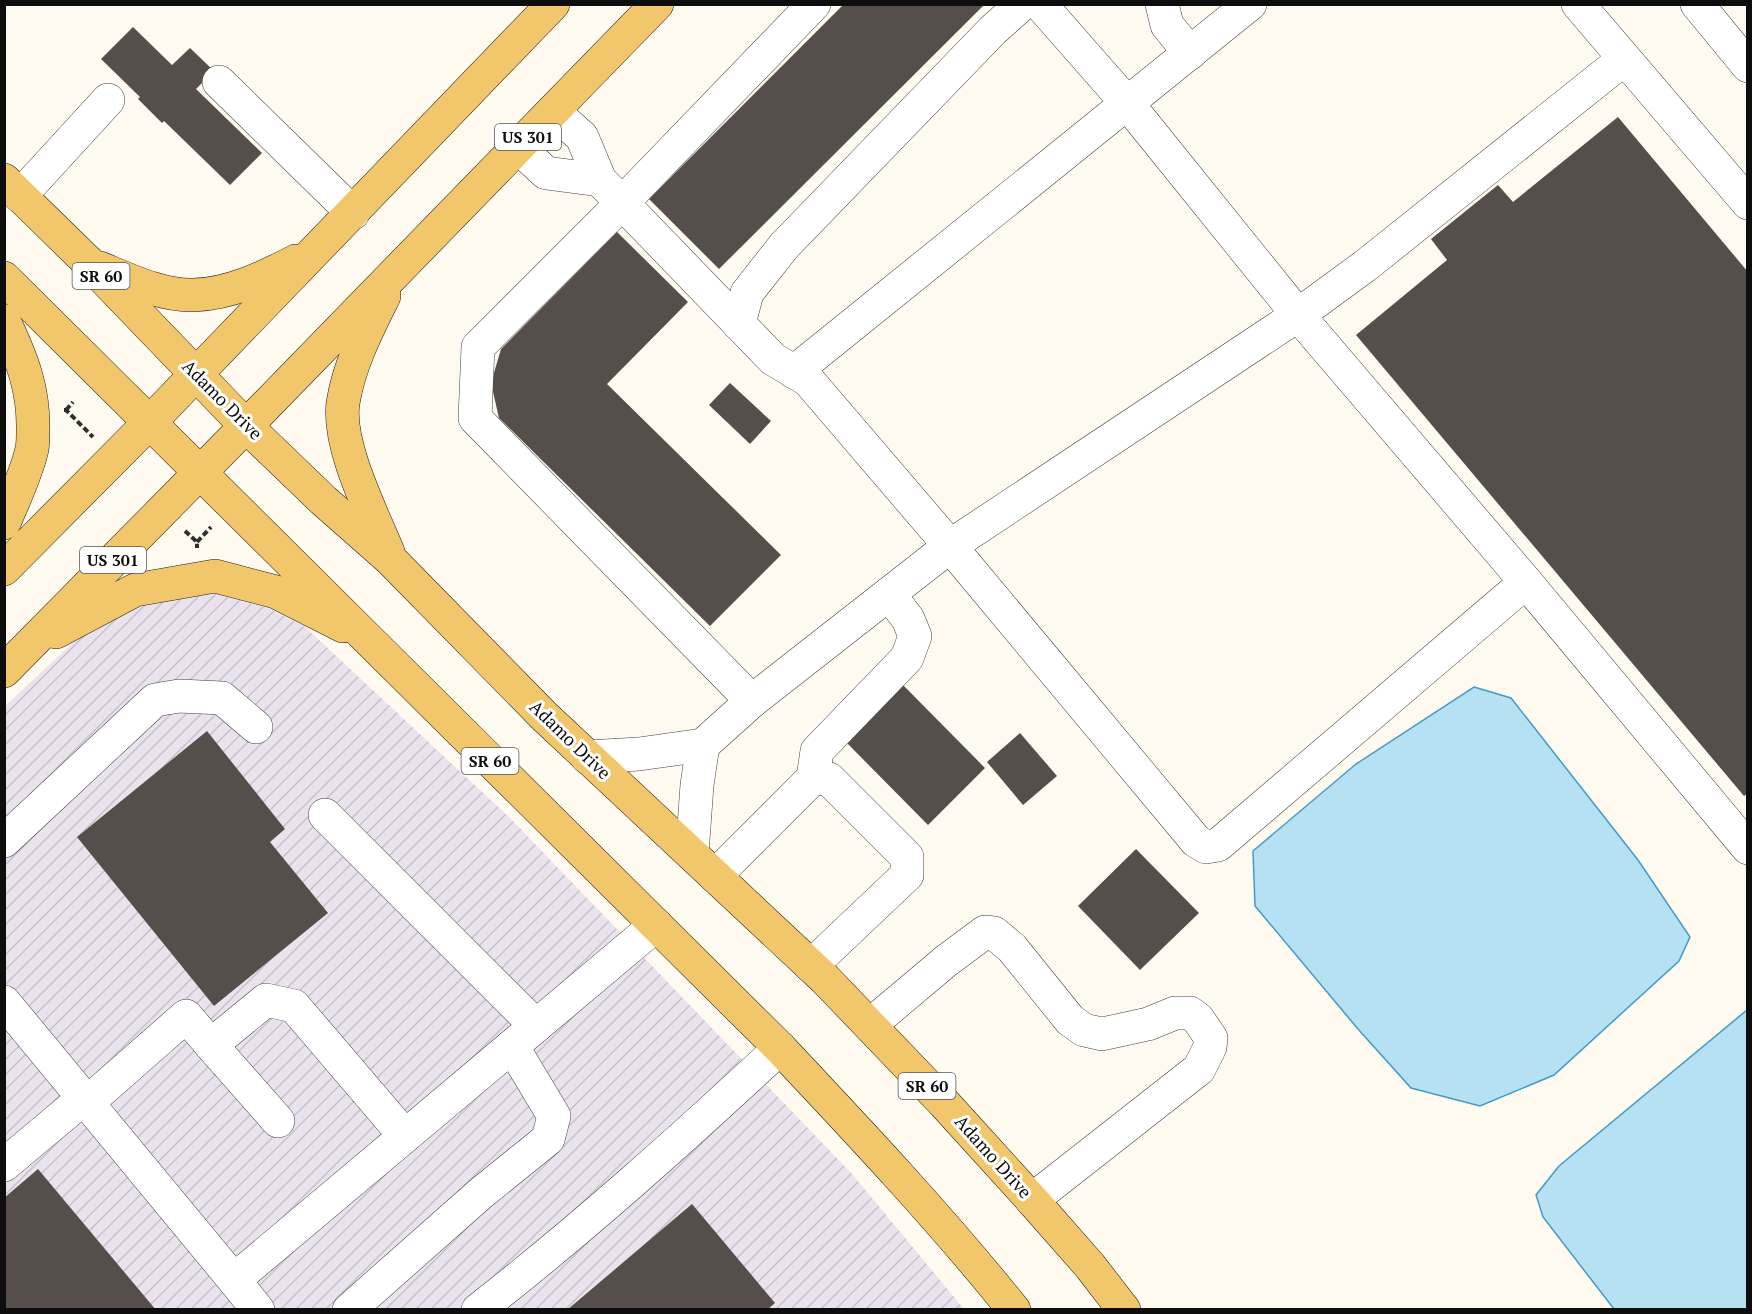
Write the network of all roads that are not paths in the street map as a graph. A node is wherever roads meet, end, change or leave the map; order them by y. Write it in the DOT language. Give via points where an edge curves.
graph roads {
  1 [pos="553,4"];
  2 [pos="657,4"];
  3 [pos="814,4"];
  4 [pos="1023,4"];
  5 [pos="1040,4"];
  6 [pos="1162,4"];
  7 [pos="1250,4"];
  8 [pos="1578,4"];
  9 [pos="1697,4"];
  10 [pos="1190,53"];
  11 [pos="1624,59"];
  12 [pos="1748,66"];
  13 [pos="219,82"];
  14 [pos="108,100"];
  15 [pos="1127,103"];
  16 [pos="553,111"];
  17 [pos="518,147"];
  18 [pos="600,180"];
  19 [pos="12,188"];
  20 [pos="622,203"];
  21 [pos="1748,203"];
  22 [pos="353,213"];
  23 [pos="316,251"];
  24 [pos="89,263"];
  25 [pos="398,268"];
  26 [pos="4,278"];
  27 [pos="1298,315"];
  28 [pos="4,321"];
  29 [pos="739,324"];
  30 [pos="794,372"];
  31 [pos="195,374"];
  32 [pos="150,422"];
  33 [pos="246,426"];
  34 [pos="200,472"];
  35 [pos="4,523"];
  36 [pos="950,546"];
  37 [pos="391,560"];
  38 [pos="4,568"];
  39 [pos="1526,582"];
  40 [pos="888,594"];
  41 [pos="369,639"];
  42 [pos="15,660"];
  43 [pos="752,701"];
  44 [pos="256,727"];
  45 [pos="703,745"];
  46 [pos="587,758"];
  47 [pos="813,778"];
  48 [pos="325,815"];
  49 [pos="4,842"];
  50 [pos="1748,848"];
  51 [pos="692,854"];
  52 [pos="715,876"];
  53 [pos="656,925"];
  54 [pos="811,966"];
  55 [pos="9,1018"];
  56 [pos="870,1025"];
  57 [pos="524,1036"];
  58 [pos="211,1045"];
  59 [pos="780,1048"];
  60 [pos="86,1101"];
  61 [pos="278,1122"];
  62 [pos="405,1136"];
  63 [pos="4,1165"];
  64 [pos="1032,1200"];
  65 [pos="234,1280"];
  66 [pos="258,1310"];
  67 [pos="349,1310"];
  68 [pos="478,1310"];
  69 [pos="1014,1310"];
  70 [pos="1124,1310"];
  1 -- 22 [label="main road"];
  2 -- 16 [label="main road, US 301"];
  3 -- 20 [label="lane"];
  4 -- 29 [label="lane" via="993,30 784,246 747,293"];
  5 -- 15 [label="lane"];
  6 -- 10 [label="lane" via="1167,25"];
  7 -- 10 [label="lane"];
  8 -- 11 [label="lane"];
  9 -- 12 [label="lane"];
  10 -- 15 [label="lane"];
  11 -- 21 [label="lane"];
  11 -- 27 [label="lane"];
  13 -- 22 [label="lane"];
  14 -- 19 [label="lane"];
  15 -- 27 [label="lane"];
  15 -- 30 [label="lane"];
  16 -- 17 [label="main road, US 301"];
  16 -- 18 [label="lane" via="582,136"];
  17 -- 18 [label="lane" via="546,173"];
  17 -- 25 [label="main road, US 301"];
  18 -- 20 [label="lane"];
  19 -- 24 [label="main road, Adamo Drive / SR 60"];
  20 -- 29 [label="lane"];
  20 -- 43 [label="lane" via="478,347 475,418"];
  22 -- 23 [label="main road"];
  23 -- 24 [label="main road" via="266,276 194,295 141,284"];
  23 -- 31 [label="main road"];
  24 -- 31 [label="main road, Adamo Drive / SR 60"];
  25 -- 33 [label="main road, US 301"];
  25 -- 37 [label="main road" via="363,338 343,405 349,452"];
  26 -- 32 [label="main road, SR 60"];
  27 -- 36 [label="lane"];
  27 -- 39 [label="lane"];
  28 -- 35 [label="main road" via="21,359 34,410 33,448"];
  29 -- 30 [label="lane" via="773,359"];
  30 -- 36 [label="lane" via="808,380"];
  31 -- 32 [label="main road"];
  31 -- 33 [label="main road, Adamo Drive"];
  32 -- 34 [label="main road, SR 60"];
  32 -- 38 [label="main road"];
  33 -- 34 [label="main road, US 301"];
  33 -- 37 [label="main road, Adamo Drive / SR 60"];
  34 -- 41 [label="main road, SR 60"];
  34 -- 42 [label="main road, US 301"];
  36 -- 39 [label="lane" via="1196,841 1206,847 1218,845"];
  36 -- 40 [label="lane"];
  37 -- 46 [label="main road, Adamo Drive / SR 60"];
  39 -- 50 [label="lane"];
  40 -- 43 [label="lane"];
  40 -- 47 [label="lane" via="908,619 915,636 908,658 817,751"];
  41 -- 42 [label="main road" via="276,592 215,576 135,590"];
  41 -- 53 [label="main road, SR 60"];
  43 -- 45 [label="lane"];
  44 -- 49 [label="lane" via="222,698 179,696 155,700"];
  45 -- 46 [label="lane"];
  45 -- 51 [label="lane"];
  46 -- 51 [label="main road, Adamo Drive / SR 60"];
  47 -- 52 [label="lane"];
  47 -- 54 [label="lane" via="829,779 907,857 907,875"];
  48 -- 57 [label="lane"];
  51 -- 52 [label="main road, Adamo Drive / SR 60"];
  52 -- 54 [label="main road, Adamo Drive / SR 60"];
  53 -- 57 [label="lane"];
  53 -- 59 [label="main road, SR 60"];
  54 -- 56 [label="main road, Adamo Drive / SR 60"];
  55 -- 60 [label="lane"];
  56 -- 64 [label="main road, Adamo Drive / SR 60"];
  56 -- 64 [label="lane" via="985,932 994,933 1012,948 1070,1020 1084,1030 1102,1034 1148,1024 1175,1013 1190,1013 1198,1019 1212,1038 1199,1069"];
  57 -- 62 [label="lane"];
  57 -- 67 [label="lane" via="554,1116 548,1139"];
  58 -- 60 [label="lane" via="186,1016"];
  58 -- 61 [label="lane"];
  58 -- 62 [label="lane" via="266,1000 294,1006"];
  59 -- 68 [label="lane" via="587,1222"];
  59 -- 69 [label="main road, SR 60" via="880,1154"];
  60 -- 63 [label="lane"];
  60 -- 65 [label="lane"];
  62 -- 65 [label="lane"];
  64 -- 70 [label="main road, Adamo Drive / SR 60"];
  65 -- 66 [label="lane"];
}
